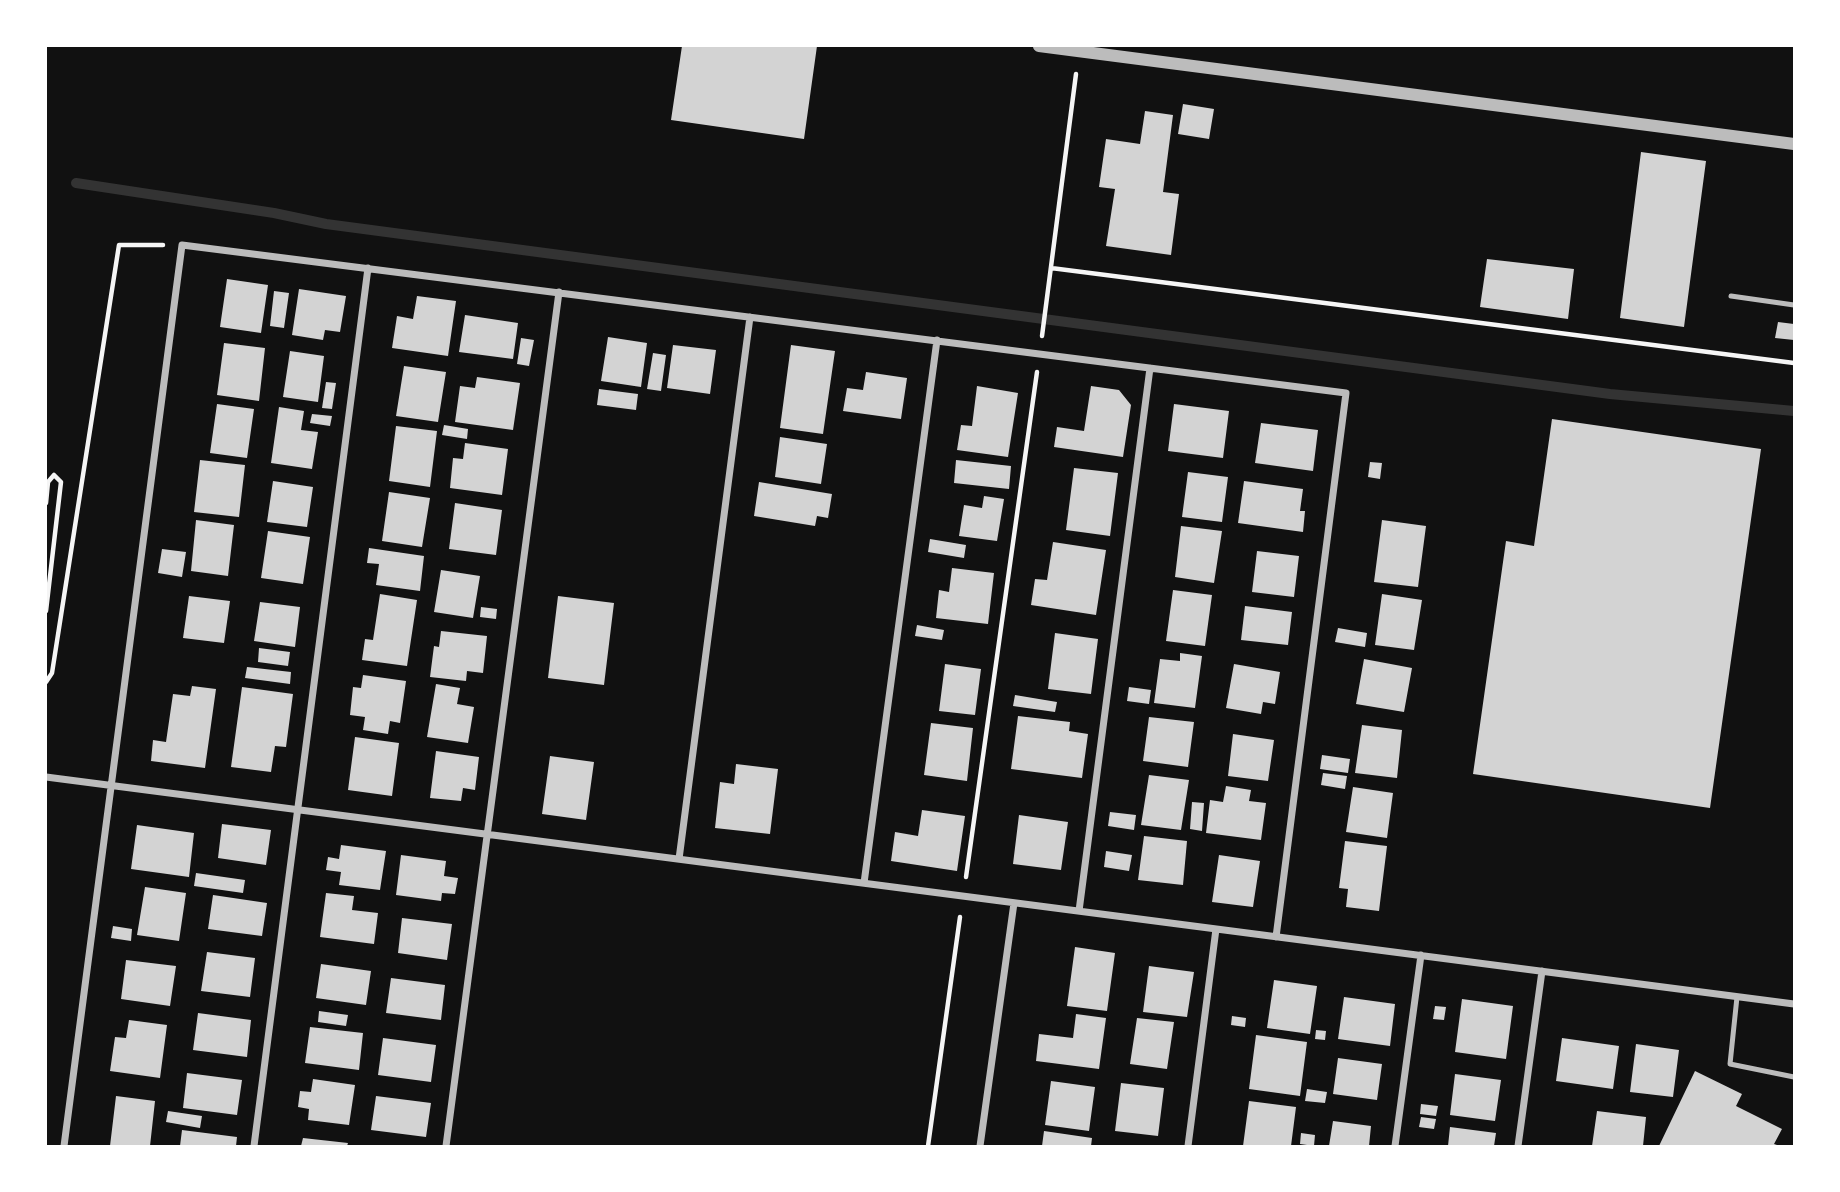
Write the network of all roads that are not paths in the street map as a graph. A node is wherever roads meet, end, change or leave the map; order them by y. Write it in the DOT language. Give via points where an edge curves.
graph roads {
  1 [pos="1039,46"];
  2 [pos="1794,144"];
  3 [pos="368,268"];
  4 [pos="559,292"];
  5 [pos="1731,296"];
  6 [pos="1794,304"];
  7 [pos="750,317"];
  8 [pos="937,341"];
  9 [pos="1150,368"];
  10 [pos="46,777"];
  11 [pos="112,785"];
  12 [pos="298,810"];
  13 [pos="488,834"];
  14 [pos="680,859"];
  15 [pos="863,883"];
  16 [pos="1013,902"];
  17 [pos="1079,911"];
  18 [pos="1216,929"];
  19 [pos="1276,937"];
  20 [pos="1421,956"];
  21 [pos="1542,971"];
  22 [pos="1737,997"];
  23 [pos="1794,1004"];
  24 [pos="1794,1077"];
  25 [pos="64,1146"];
  26 [pos="254,1146"];
  27 [pos="446,1146"];
  28 [pos="980,1146"];
  29 [pos="1188,1146"];
  30 [pos="1395,1146"];
  31 [pos="1518,1146"];
  1 -- 2 [label="street"];
  3 -- 4 [label="street"];
  3 -- 11 [label="street" via="182,244"];
  3 -- 12 [label="street"];
  4 -- 7 [label="street"];
  4 -- 13 [label="street"];
  5 -- 6 [label="lane"];
  7 -- 8 [label="street"];
  7 -- 14 [label="street"];
  8 -- 9 [label="street"];
  8 -- 15 [label="street"];
  9 -- 17 [label="street"];
  9 -- 19 [label="street" via="1346,393"];
  10 -- 11 [label="street"];
  11 -- 12 [label="street"];
  11 -- 25 [label="street"];
  12 -- 13 [label="street"];
  12 -- 26 [label="street"];
  13 -- 14 [label="street"];
  13 -- 27 [label="street"];
  14 -- 15 [label="street"];
  15 -- 16 [label="street"];
  16 -- 17 [label="street"];
  16 -- 28 [label="street"];
  17 -- 18 [label="street"];
  18 -- 19 [label="street"];
  18 -- 29 [label="street"];
  19 -- 20 [label="street"];
  20 -- 21 [label="street"];
  20 -- 30 [label="street"];
  21 -- 22 [label="street"];
  21 -- 31 [label="street"];
  22 -- 23 [label="street"];
  22 -- 24 [label="lane" via="1730,1063"];
}
